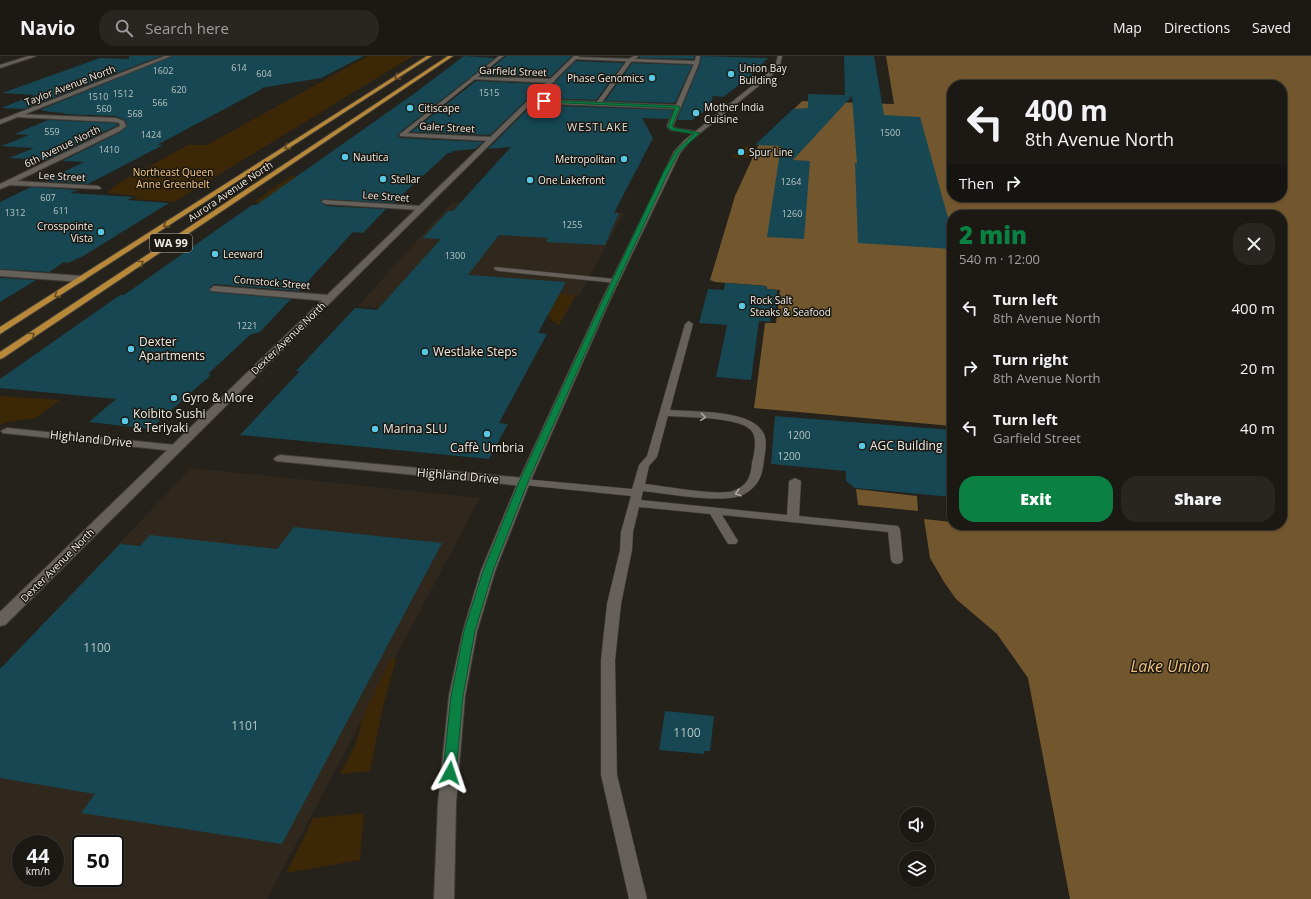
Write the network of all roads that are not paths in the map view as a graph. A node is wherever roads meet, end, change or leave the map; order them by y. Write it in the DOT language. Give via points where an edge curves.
graph roads {
  1 [pos="34,56"];
  2 [pos="169,56"];
  3 [pos="430,56"];
  4 [pos="451,56"];
  5 [pos="502,56"];
  6 [pos="638,56"];
  7 [pos="698,56"];
  8 [pos="780,56"];
  9 [pos="576,57"];
  10 [pos="630,60"];
  11 [pos="697,62"];
  12 [pos="0,67"];
  13 [pos="474,78"];
  14 [pos="552,81"];
  15 [pos="530,100"];
  16 [pos="598,104"];
  17 [pos="678,107"];
  18 [pos="17,115"];
  19 [pos="0,122"];
  20 [pos="697,133"];
  21 [pos="402,134"];
  22 [pos="491,139"];
  23 [pos="0,182"];
  24 [pos="10,182"];
  25 [pos="0,187"];
  26 [pos="98,188"];
  27 [pos="326,202"];
  28 [pos="420,208"];
  29 [pos="498,269"];
  30 [pos="0,273"];
  31 [pos="82,279"];
  32 [pos="615,281"];
  33 [pos="214,288"];
  34 [pos="328,298"];
  35 [pos="689,324"];
  36 [pos="0,331"];
  37 [pos="0,356"];
  38 [pos="664,413"];
  39 [pos="8,431"];
  40 [pos="175,448"];
  41 [pos="280,459"];
  42 [pos="795,481"];
  43 [pos="524,482"];
  44 [pos="636,494"];
  45 [pos="713,510"];
  46 [pos="793,519"];
  47 [pos="732,542"];
  48 [pos="897,560"];
  49 [pos="0,621"];
  50 [pos="444,899"];
  51 [pos="638,899"];
  1 -- 12 [label="main road"];
  2 -- 18 [label="main road, Taylor Avenue North"];
  3 -- 31 [label="highway, Aurora Avenue North / WA 99, one-way"];
  37 -- 4 [label="highway, Aurora Avenue North / WA 99, one-way"];
  5 -- 13 [label="lane"];
  6 -- 10 [label="lane"];
  7 -- 11 [label="main road"];
  8 -- 20 [label="main road" via="778,64 770,74"];
  9 -- 10 [label="main road"];
  9 -- 14 [label="main road, Dexter Avenue North"];
  10 -- 11 [label="main road"];
  10 -- 16 [label="lane"];
  11 -- 17 [label="main road"];
  13 -- 14 [label="main road, Garfield Street"];
  13 -- 21 [label="lane"];
  14 -- 15 [label="main road, Dexter Avenue North"];
  15 -- 16 [label="main road"];
  15 -- 22 [label="main road, Dexter Avenue North"];
  16 -- 17 [label="main road"];
  17 -- 20 [label="main road" via="670,126 672,129"];
  18 -- 19 [label="main road, Taylor Avenue North"];
  18 -- 24 [label="main road, 6th Avenue North" via="116,120 122,122 123,126"];
  20 -- 32 [label="main road" via="677,152"];
  21 -- 22 [label="main road, Galer Street"];
  22 -- 28 [label="main road, Dexter Avenue North"];
  23 -- 24 [label="main road, Lee Street"];
  24 -- 25 [label="main road, 6th Avenue North"];
  24 -- 26 [label="main road, Lee Street"];
  27 -- 28 [label="main road, Lee Street"];
  28 -- 34 [label="main road, Dexter Avenue North"];
  29 -- 32 [label="lane"];
  30 -- 31 [label="main road"];
  31 -- 36 [label="highway, Aurora Avenue North / WA 99, one-way"];
  32 -- 43 [label="main road"];
  33 -- 34 [label="main road, Comstock Street"];
  34 -- 40 [label="main road, Dexter Avenue North"];
  35 -- 38 [label="lane"];
  38 -- 44 [label="lane" via="652,457 644,465"];
  38 -- 44 [label="lane, one-way" via="733,419 750,424 759,433 760,439 756,477 746,490 724,496"];
  39 -- 40 [label="main road, Highland Drive"];
  40 -- 49 [label="main road, Dexter Avenue North"];
  41 -- 43 [label="main road, Highland Drive"];
  42 -- 46 [label="lane"];
  43 -- 44 [label="lane, Highland Drive"];
  43 -- 50 [label="main road" via="488,571 470,631 460,682 447,803"];
  44 -- 45 [label="lane"];
  44 -- 51 [label="lane" via="614,604 608,660 609,775"];
  45 -- 46 [label="lane"];
  45 -- 47 [label="lane"];
  46 -- 48 [label="lane" via="894,529"];
}
